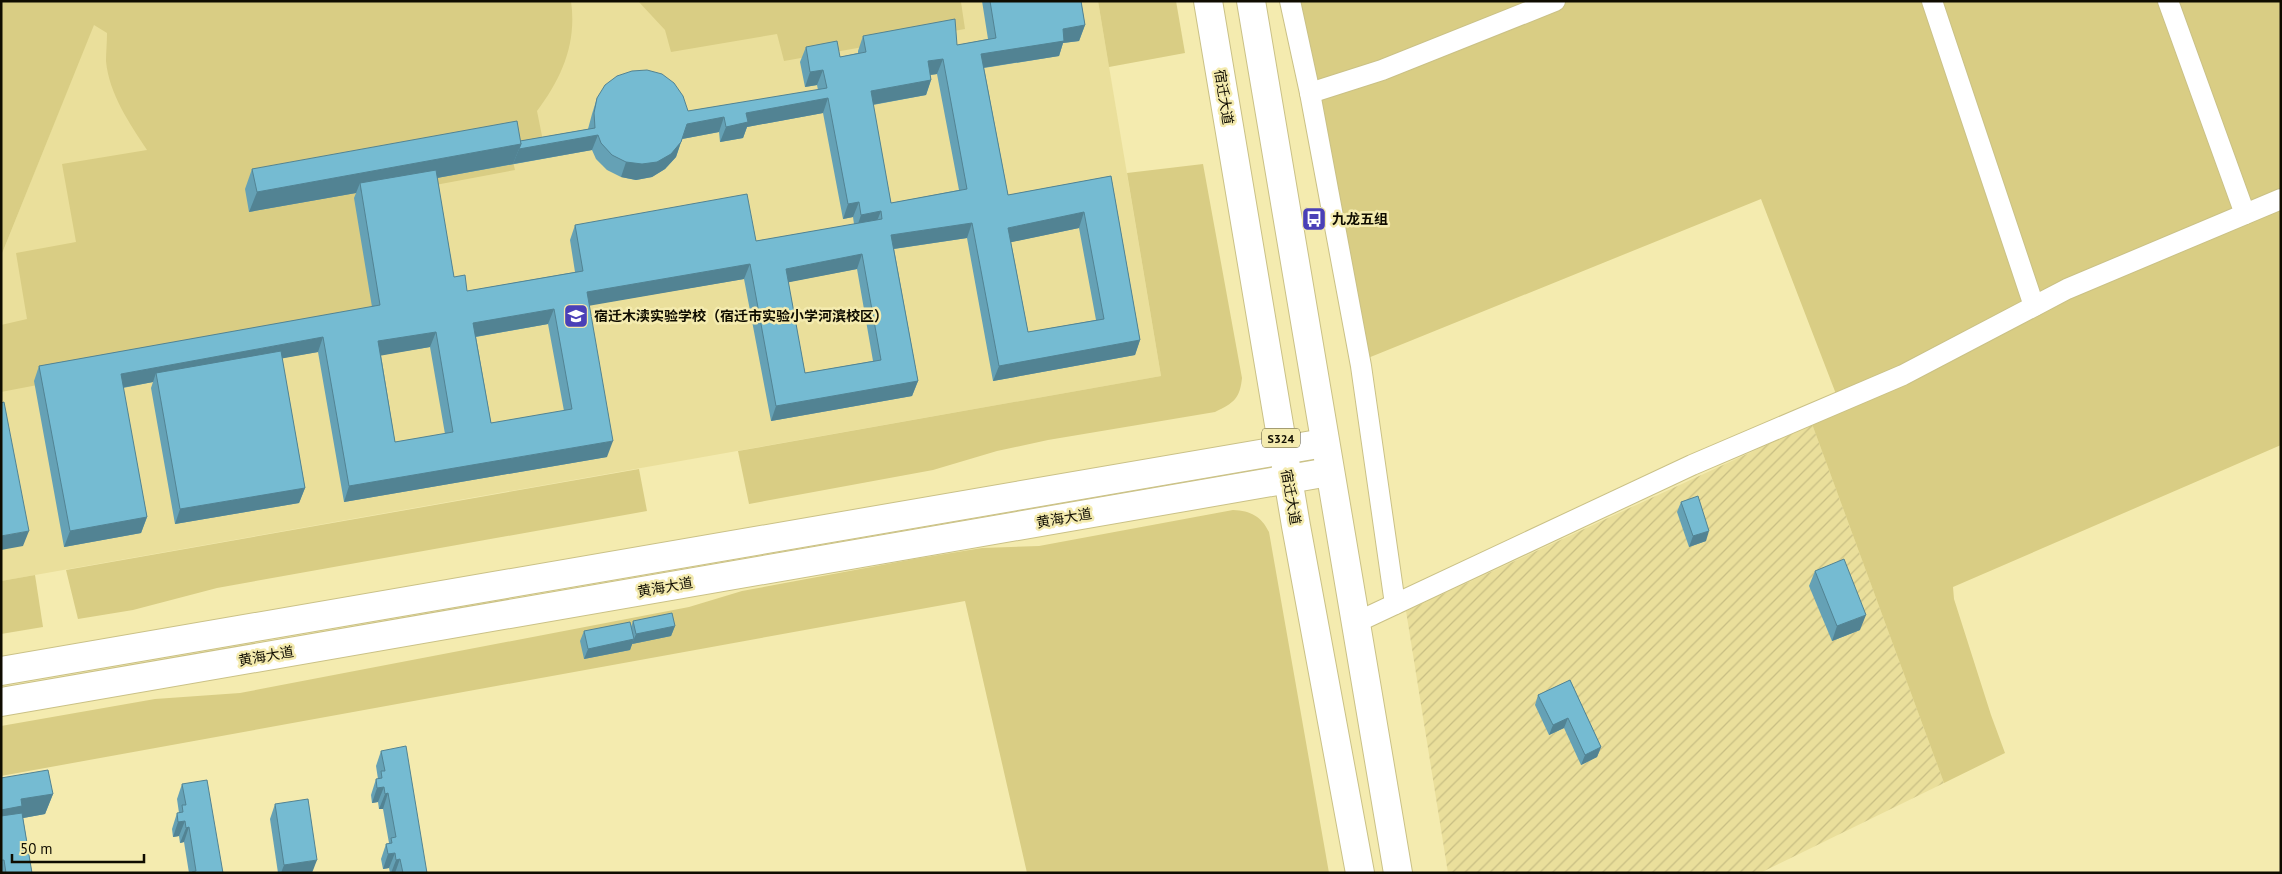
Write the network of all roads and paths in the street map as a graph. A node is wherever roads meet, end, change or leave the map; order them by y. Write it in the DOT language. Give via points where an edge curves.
graph roads {
  1 [pos="1208,1"];
  2 [pos="1251,1"];
  3 [pos="1290,1"];
  4 [pos="1555,1"];
  5 [pos="1932,1"];
  6 [pos="2168,1"];
  7 [pos="1310,93"];
  8 [pos="2281,199"];
  9 [pos="2245,214"];
  10 [pos="2034,306"];
  11 [pos="1324,443"];
  12 [pos="1284,450"];
  13 [pos="1329,472"];
  14 [pos="1288,479"];
  15 [pos="1396,604"];
  16 [pos="1355,623"];
  17 [pos="1,671"];
  18 [pos="1,702"];
  19 [pos="1360,873"];
  20 [pos="1398,873"];
  1 -- 12 [label="main road, 宿迁大道 / S324"];
  2 -- 11 [label="main road"];
  3 -- 7 [label="street"];
  4 -- 7 [label="street" via="1382,70"];
  5 -- 10 [label="street"];
  6 -- 9 [label="street"];
  7 -- 15 [label="street" via="1361,366"];
  8 -- 9 [label="street"];
  9 -- 10 [label="street"];
  10 -- 15 [label="street" via="1903,375 1692,464"];
  11 -- 12 [label="main road"];
  11 -- 13 [label="main road"];
  12 -- 14 [label="main road, 宿迁大道 / S324"];
  12 -- 17 [label="main road"];
  13 -- 14 [label="main road, 黄海大道"];
  13 -- 16 [label="main road"];
  14 -- 18 [label="main road, 黄海大道"];
  14 -- 19 [label="main road, 宿迁大道 / S324"];
  15 -- 16 [label="street"];
  16 -- 20 [label="main road"];
}
